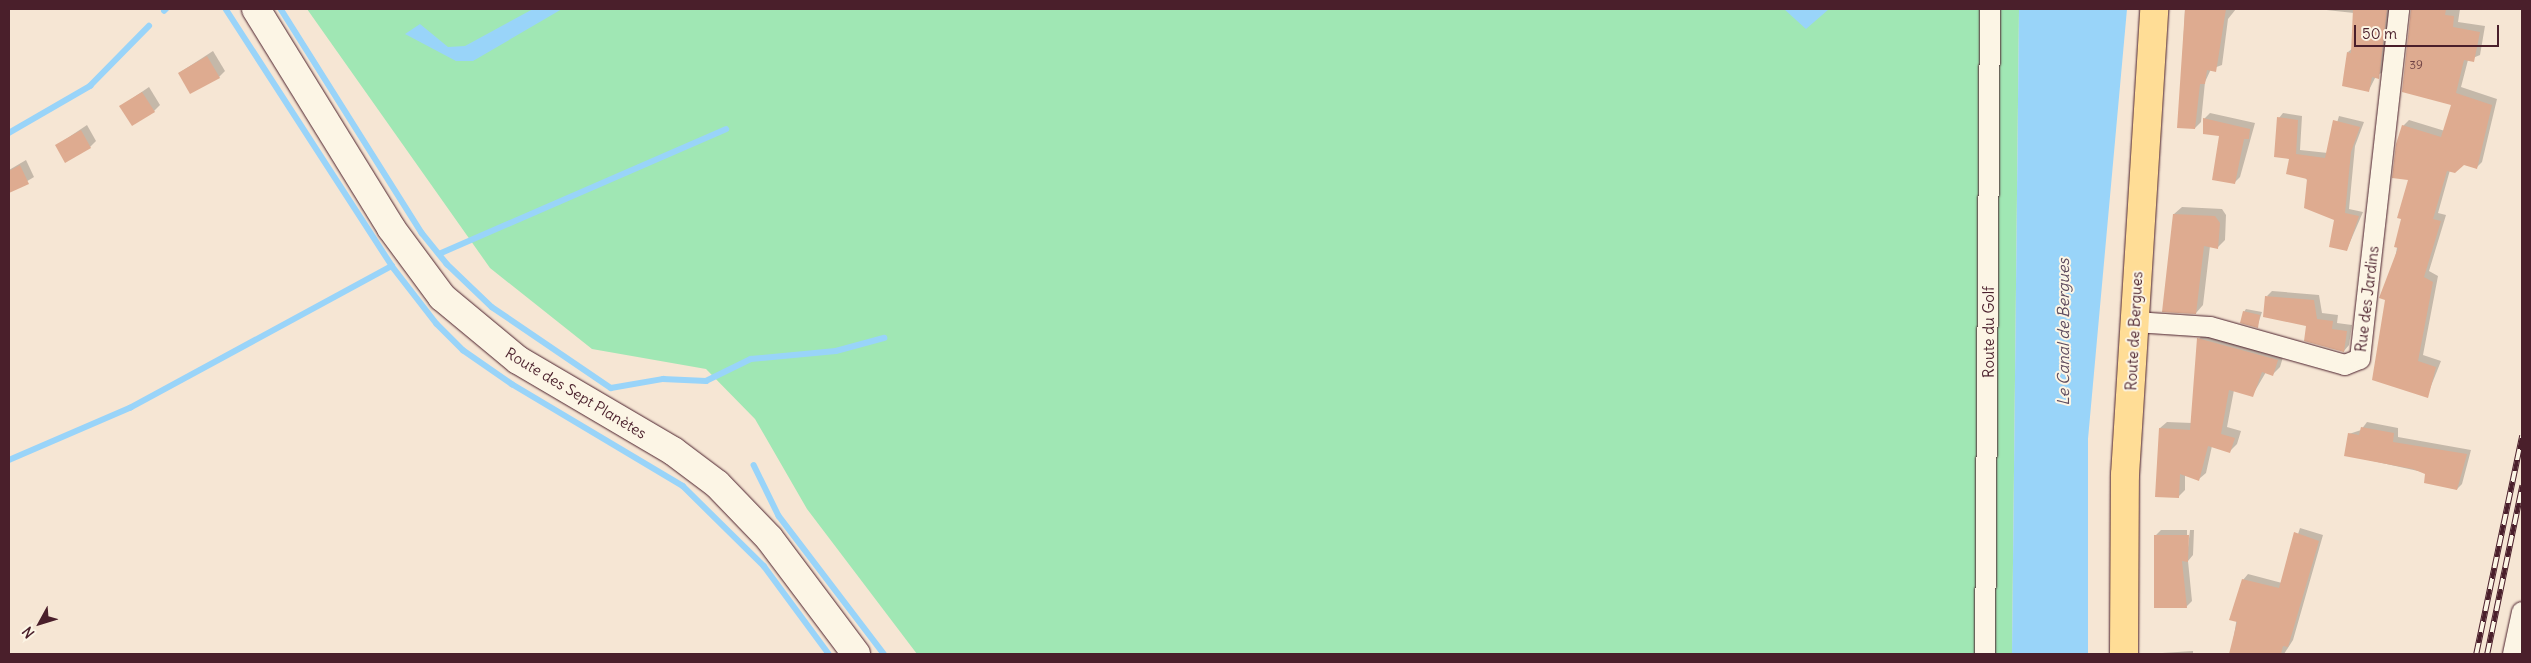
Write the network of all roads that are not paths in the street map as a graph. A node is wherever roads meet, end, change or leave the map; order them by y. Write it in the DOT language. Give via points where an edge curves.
graph roads {
  1 [pos="256,9"];
  2 [pos="1990,9"];
  3 [pos="2154,9"];
  4 [pos="2399,9"];
  5 [pos="2134,322"];
  6 [pos="2522,612"];
  7 [pos="856,654"];
  8 [pos="1985,654"];
  9 [pos="2124,654"];
  10 [pos="2513,654"];
  1 -- 7 [label="main road, Route des Sept Planètes" via="388,222 442,297 518,360 673,451 717,484 779,551"];
  2 -- 8 [label="street, Route du Golf"];
  3 -- 5 [label="main road, Route de Bergues"];
  4 -- 5 [label="street, Rue des Jardins" via="2362,356 2355,363 2342,364 2230,332"];
  5 -- 9 [label="main road, Route de Bergues" via="2123,547"];
  6 -- 10 [label="street"];
}
